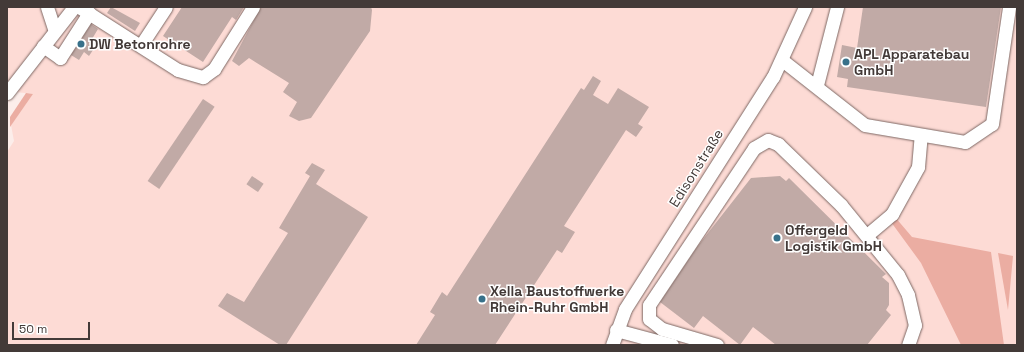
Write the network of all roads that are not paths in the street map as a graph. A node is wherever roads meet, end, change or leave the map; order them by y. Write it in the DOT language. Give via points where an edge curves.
graph roads {
  1 [pos="47,7"];
  2 [pos="74,7"];
  3 [pos="166,7"];
  4 [pos="253,7"];
  5 [pos="805,7"];
  6 [pos="837,7"];
  7 [pos="1009,7"];
  8 [pos="84,10"];
  9 [pos="55,32"];
  10 [pos="43,46"];
  11 [pos="141,46"];
  12 [pos="782,60"];
  13 [pos="817,85"];
  14 [pos="7,93"];
  15 [pos="921,135"];
  16 [pos="867,235"];
  17 [pos="616,330"];
  18 [pos="612,345"];
  19 [pos="672,345"];
  20 [pos="717,345"];
  21 [pos="908,345"];
  1 -- 9 [label="street"];
  2 -- 9 [label="street"];
  3 -- 11 [label="street"];
  4 -- 11 [label="street" via="214,69 203,77 178,70"];
  5 -- 12 [label="street, Edisonstraße"];
  6 -- 13 [label="street"];
  7 -- 15 [label="street" via="992,124 966,142"];
  8 -- 10 [label="street" via="60,58"];
  8 -- 11 [label="street"];
  9 -- 10 [label="street"];
  10 -- 14 [label="street"];
  12 -- 13 [label="street"];
  12 -- 17 [label="street, Edisonstraße" via="625,309"];
  13 -- 15 [label="street" via="865,125"];
  15 -- 16 [label="street" via="918,167 892,214"];
  16 -- 20 [label="street" via="841,205 778,144 761,142 649,305 649,319 662,329"];
  16 -- 21 [label="street" via="898,275 908,295 915,325"];
  17 -- 18 [label="street, Edisonstraße"];
  17 -- 19 [label="street"];
}
